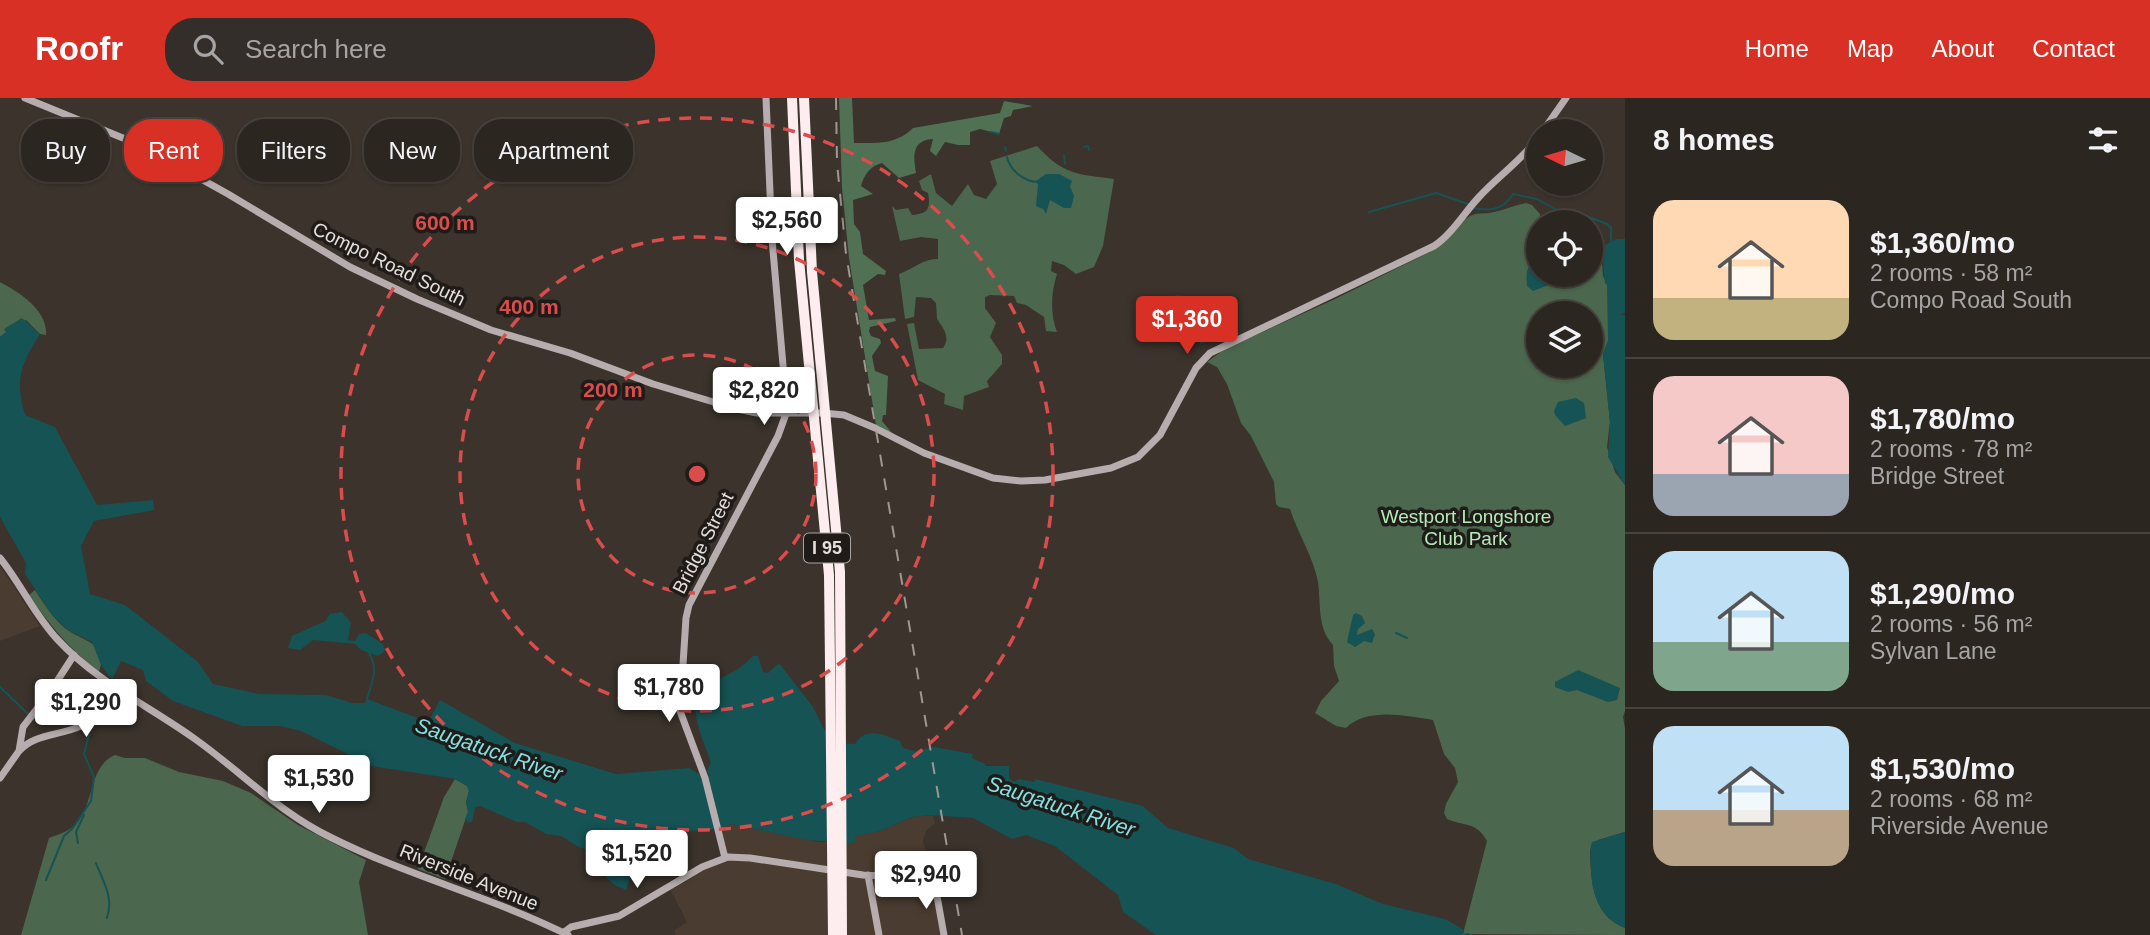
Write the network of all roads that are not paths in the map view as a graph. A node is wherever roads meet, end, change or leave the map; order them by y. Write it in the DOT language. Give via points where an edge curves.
graph roads {
  1 [pos="25,98"];
  2 [pos="766,98"];
  3 [pos="792,98"];
  4 [pos="804,98"];
  5 [pos="1566,98"];
  6 [pos="1551,119"];
  7 [pos="1526,153"];
  8 [pos="786,413"];
  9 [pos="0,558"];
  10 [pos="74,655"];
  11 [pos="837,677"];
  12 [pos="127,695"];
  13 [pos="29,719"];
  14 [pos="32,740"];
  15 [pos="19,751"];
  16 [pos="0,778"];
  17 [pos="725,858"];
  18 [pos="868,875"];
  19 [pos="837,895"];
  20 [pos="566,934"];
  21 [pos="832,935"];
  22 [pos="842,935"];
  23 [pos="879,935"];
  24 [pos="944,935"];
  1 -- 8 [label="main road, Compo Road South" via="143,146 350,267 491,330 745,411"];
  2 -- 8 [label="main road"];
  3 -- 11 [label="highway, I 95" via="797,232"];
  4 -- 11 [label="highway, I 95" via="810,243 840,565"];
  5 -- 6 [label="main road"];
  7 -- 8 [label="main road, Compo Road South" via="1434,246 1210,353 1196,368 1157,439 1122,464 1039,480 1002,480 923,453 849,416"];
  8 -- 17 [label="main road, Bridge Street" via="781,431 687,612 680,711 705,778"];
  9 -- 10 [label="main road, Riverside Avenue" via="46,627"];
  10 -- 12 [label="main road, Riverside Avenue"];
  10 -- 13 [label="main road"];
  11 -- 19 [label="highway, I 95"];
  12 -- 14 [label="main road" via="74,729"];
  12 -- 20 [label="main road, Riverside Avenue" via="198,741 284,811 331,838"];
  13 -- 14 [label="main road" via="23,736"];
  13 -- 15 [label="main road" via="22,729"];
  14 -- 15 [label="main road"];
  15 -- 16 [label="main road"];
  17 -- 18 [label="main road, Riverside Avenue"];
  17 -- 20 [label="main road, Riverside Avenue" via="619,916 571,927"];
  18 -- 23 [label="main road"];
  18 -- 24 [label="main road, Riverside Avenue" via="932,878"];
  19 -- 21 [label="highway, I 95"];
  19 -- 22 [label="highway, I 95"];
}
